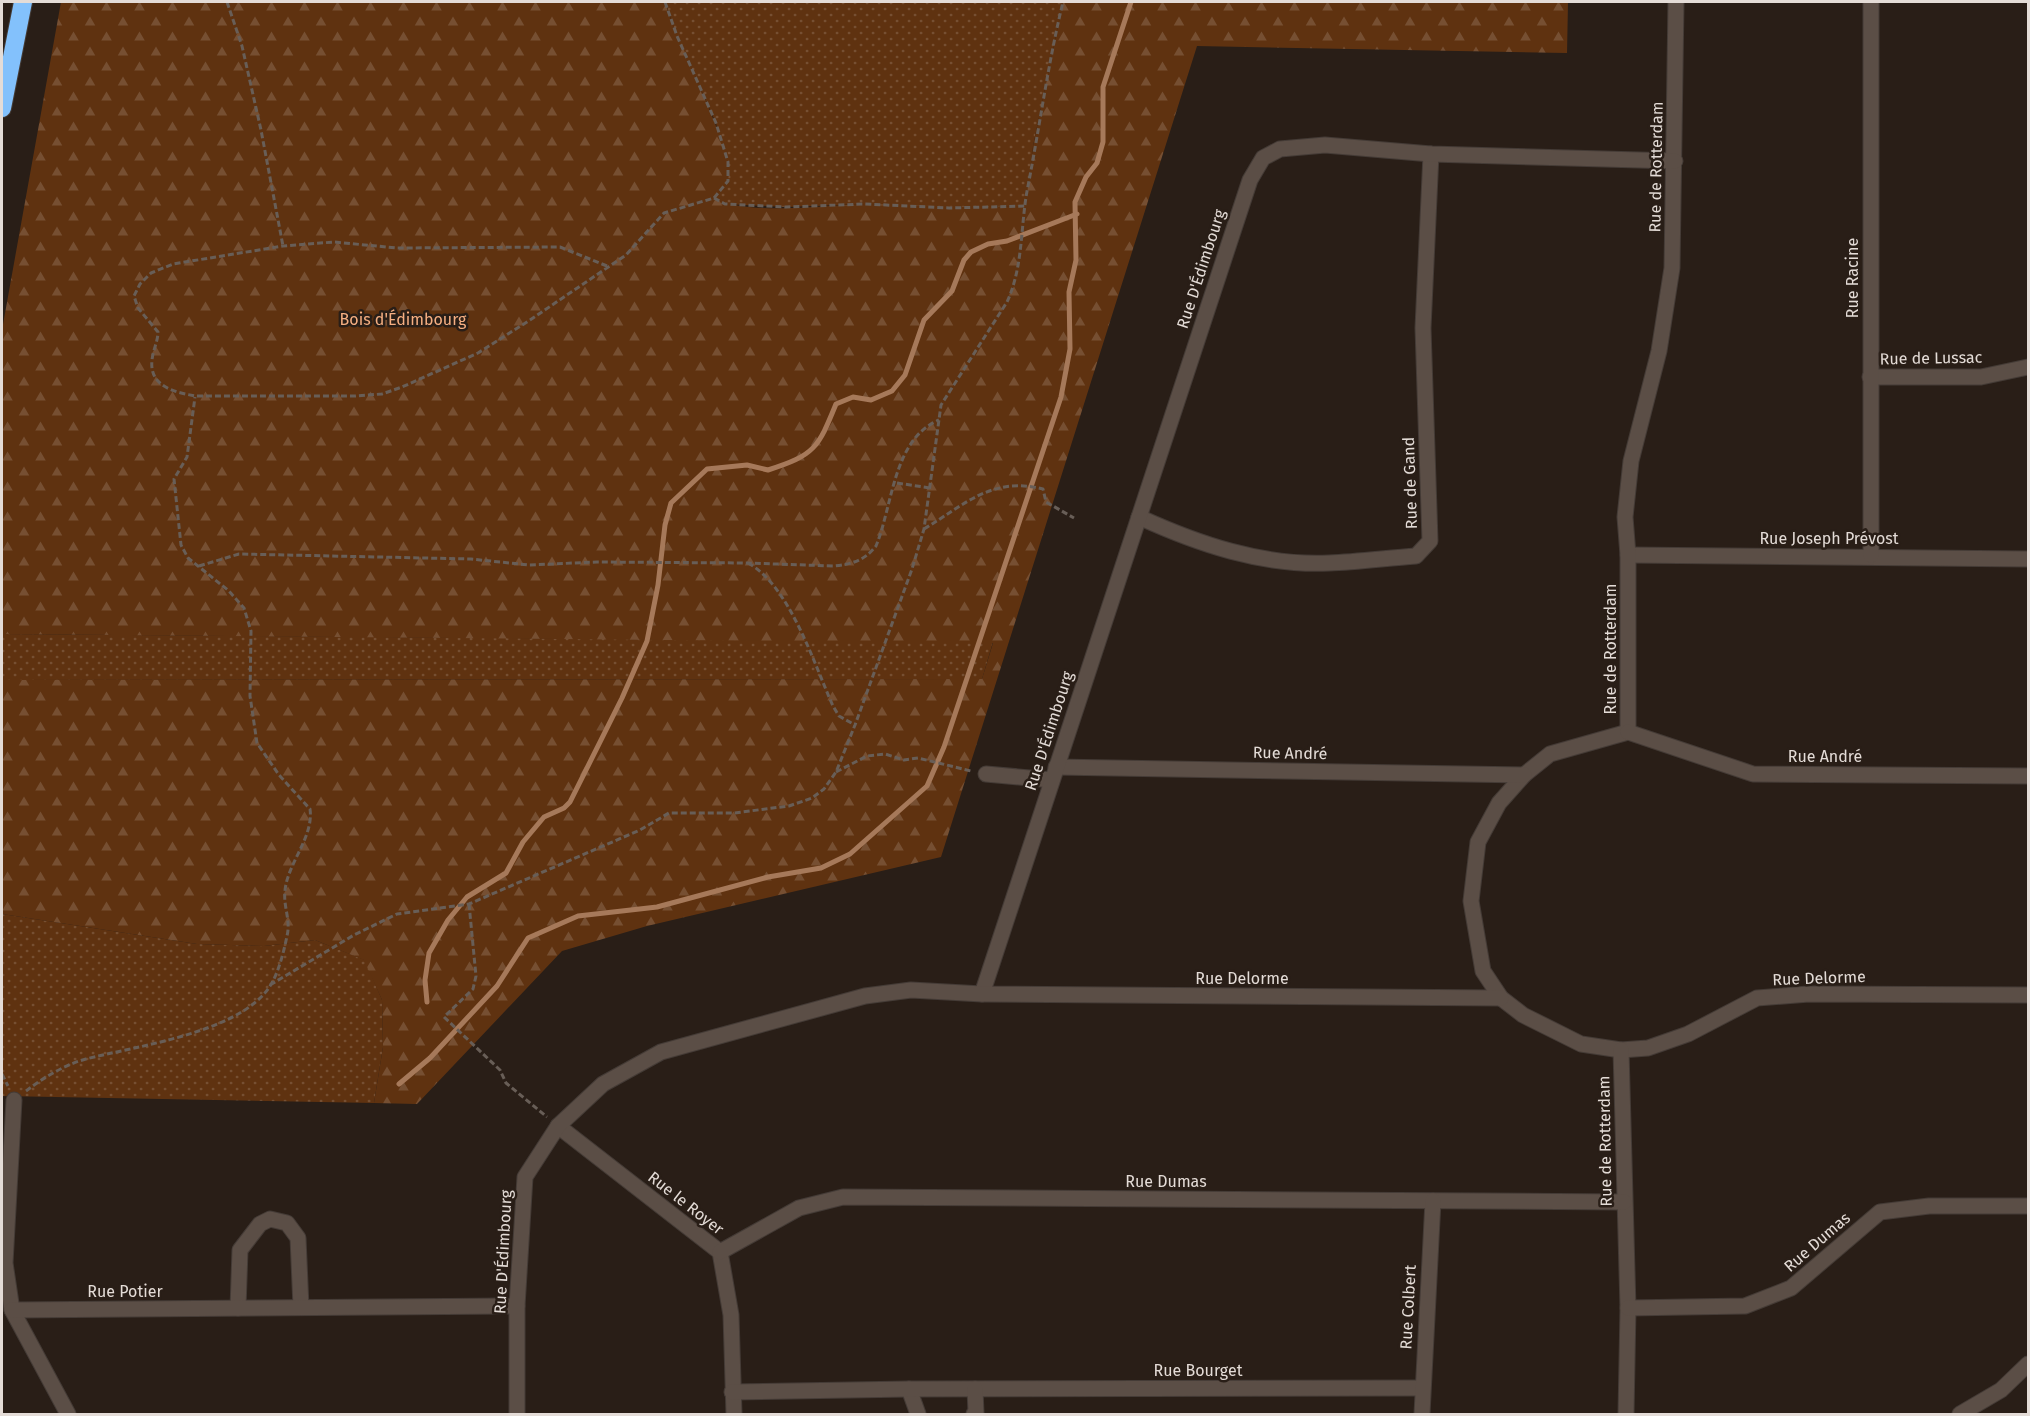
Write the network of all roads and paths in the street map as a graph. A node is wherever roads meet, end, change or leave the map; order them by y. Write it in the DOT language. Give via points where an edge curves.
graph roads {
  1 [pos="23,2"];
  2 [pos="227,2"];
  3 [pos="665,2"];
  4 [pos="1063,2"];
  5 [pos="1676,2"];
  6 [pos="1871,2"];
  7 [pos="2,108"];
  8 [pos="1431,154"];
  9 [pos="1675,161"];
  10 [pos="714,198"];
  11 [pos="1026,206"];
  12 [pos="283,246"];
  13 [pos="607,266"];
  14 [pos="2028,367"];
  15 [pos="1870,377"];
  16 [pos="195,396"];
  17 [pos="939,420"];
  18 [pos="896,483"];
  19 [pos="930,488"];
  20 [pos="1138,517"];
  21 [pos="1074,518"];
  22 [pos="924,529"];
  23 [pos="1628,555"];
  24 [pos="1871,555"];
  25 [pos="2028,559"];
  26 [pos="747,562"];
  27 [pos="199,566"];
  28 [pos="855,725"];
  29 [pos="1628,732"];
  30 [pos="836,772"];
  31 [pos="986,774"];
  32 [pos="1054,774"];
  33 [pos="1524,775"];
  34 [pos="2028,776"];
  35 [pos="469,904"];
  36 [pos="270,985"];
  37 [pos="982,994"];
  38 [pos="2028,995"];
  39 [pos="1501,998"];
  40 [pos="1621,1050"];
  41 [pos="14,1100"];
  42 [pos="558,1126"];
  43 [pos="1433,1201"];
  44 [pos="1624,1202"];
  45 [pos="2028,1206"];
  46 [pos="720,1252"];
  47 [pos="517,1306"];
  48 [pos="301,1307"];
  49 [pos="238,1308"];
  50 [pos="1628,1308"];
  51 [pos="12,1310"];
  52 [pos="2028,1364"];
  53 [pos="1422,1388"];
  54 [pos="909,1389"];
  55 [pos="975,1389"];
  56 [pos="732,1392"];
  57 [pos="68,1414"];
  58 [pos="517,1414"];
  59 [pos="734,1414"];
  60 [pos="918,1414"];
  61 [pos="974,1414"];
  62 [pos="1422,1414"];
  63 [pos="1626,1414"];
  64 [pos="1960,1414"];
  1 -- 7 [label="highway"];
  2 -- 12 [label="path" via="242,46"];
  3 -- 10 [label="path" via="716,123 728,162 728,181"];
  4 -- 11 [label="path" via="1033,146"];
  5 -- 9 [label="street, Rue de Rotterdam"];
  6 -- 15 [label="street, Rue Racine"];
  8 -- 9 [label="street, Rue D'Édimbourg"];
  8 -- 20 [label="street, Rue D'Édimbourg" via="1325,145 1280,149 1263,158 1250,180"];
  8 -- 20 [label="street, Rue de Gand" via="1423,328 1430,541 1416,556 1326,563 1269,559 1190,541"];
  9 -- 23 [label="street, Rue de Rotterdam" via="1672,268 1659,351 1631,460 1625,517"];
  10 -- 11 [label="path" via="725,204 786,207"];
  10 -- 13 [label="path" via="664,213 634,248"];
  11 -- 17 [label="path" via="1014,287 945,397"];
  12 -- 13 [label="path" via="334,242 397,248 560,248"];
  12 -- 16 [label="path" via="172,264 151,273 140,284 134,296 138,308 158,332 151,362 153,374 164,388"];
  13 -- 16 [label="path" via="478,353 382,394"];
  14 -- 15 [label="street, Rue de Lussac" via="1981,377"];
  15 -- 24 [label="street, Rue Racine"];
  16 -- 27 [label="path" via="189,448 174,479 181,545 188,558"];
  17 -- 18 [label="path" via="928,424 908,445"];
  17 -- 19 [label="path"];
  18 -- 19 [label="path"];
  18 -- 26 [label="path" via="876,546 860,561 834,566"];
  19 -- 22 [label="path"];
  20 -- 32 [label="street, Rue D'Édimbourg"];
  21 -- 22 [label="path" via="1046,502 1043,489 1024,484 983,494 955,507"];
  22 -- 28 [label="path"];
  23 -- 24 [label="street, Rue Joseph Prévost"];
  23 -- 29 [label="street, Rue de Rotterdam"];
  24 -- 25 [label="street, Rue Joseph Prévost"];
  26 -- 27 [label="path" via="529,565 471,559 239,554"];
  26 -- 28 [label="path" via="771,580 801,629 833,706 839,716"];
  27 -- 36 [label="path" via="244,608 251,631 250,696 257,743 310,809 309,822 286,880 289,926"];
  28 -- 30 [label="path"];
  29 -- 33 [label="street, Rue de Rotterdam" via="1550,754"];
  29 -- 34 [label="street, Rue André" via="1753,774"];
  30 -- 31 [label="path" via="867,756 885,754"];
  30 -- 35 [label="path" via="812,798 789,806 734,813 662,814 640,830"];
  31 -- 32 [label="street, Rue André"];
  32 -- 33 [label="street, Rue André"];
  32 -- 37 [label="street, Rue D'Édimbourg"];
  33 -- 39 [label="street, Rue de Rotterdam" via="1499,803 1478,842 1473,873 1471,901 1483,971"];
  35 -- 36 [label="path" via="397,914"];
  35 -- 42 [label="path" via="476,976 473,989 444,1017 500,1070 506,1083"];
  36 -- 41 [label="path" via="254,1003 224,1021 84,1060 41,1079"];
  37 -- 39 [label="street, Rue Delorme"];
  37 -- 42 [label="street, Rue D'Édimbourg" via="911,990 865,996 661,1052 603,1084"];
  38 -- 40 [label="street, Rue Delorme" via="1809,994 1757,998 1688,1034 1648,1048"];
  39 -- 40 [label="street, Rue de Rotterdam" via="1523,1015 1581,1044"];
  40 -- 44 [label="street, Rue de Rotterdam"];
  41 -- 51 [label="street" via="5,1263"];
  42 -- 46 [label="street, Rue le Royer"];
  42 -- 47 [label="street, Rue D'Édimbourg" via="525,1177"];
  43 -- 44 [label="street, Rue Dumas"];
  43 -- 46 [label="street, Rue Dumas" via="843,1197 799,1208"];
  43 -- 53 [label="street, Rue Colbert"];
  44 -- 50 [label="street, Rue de Rotterdam"];
  45 -- 50 [label="street, Rue Dumas" via="1929,1206 1880,1212 1791,1288 1745,1306"];
  46 -- 56 [label="street, Rue le Royer" via="731,1315"];
  47 -- 48 [label="street, Rue Potier"];
  47 -- 58 [label="street, Rue D'Édimbourg"];
  48 -- 49 [label="street, Rue Potier"];
  48 -- 49 [label="street" via="298,1238 287,1223 270,1219 260,1224 240,1250"];
  49 -- 51 [label="street, Rue Potier"];
  50 -- 63 [label="street, Rue de Rotterdam"];
  51 -- 57 [label="street"];
  52 -- 64 [label="street" via="2001,1390"];
  53 -- 55 [label="street, Rue Bourget"];
  53 -- 62 [label="street, Rue Colbert"];
  54 -- 55 [label="street, Rue Bourget"];
  54 -- 56 [label="street, Rue Bourget"];
  54 -- 60 [label="street"];
  55 -- 61 [label="street"];
  56 -- 59 [label="street, Rue le Royer"];
}
